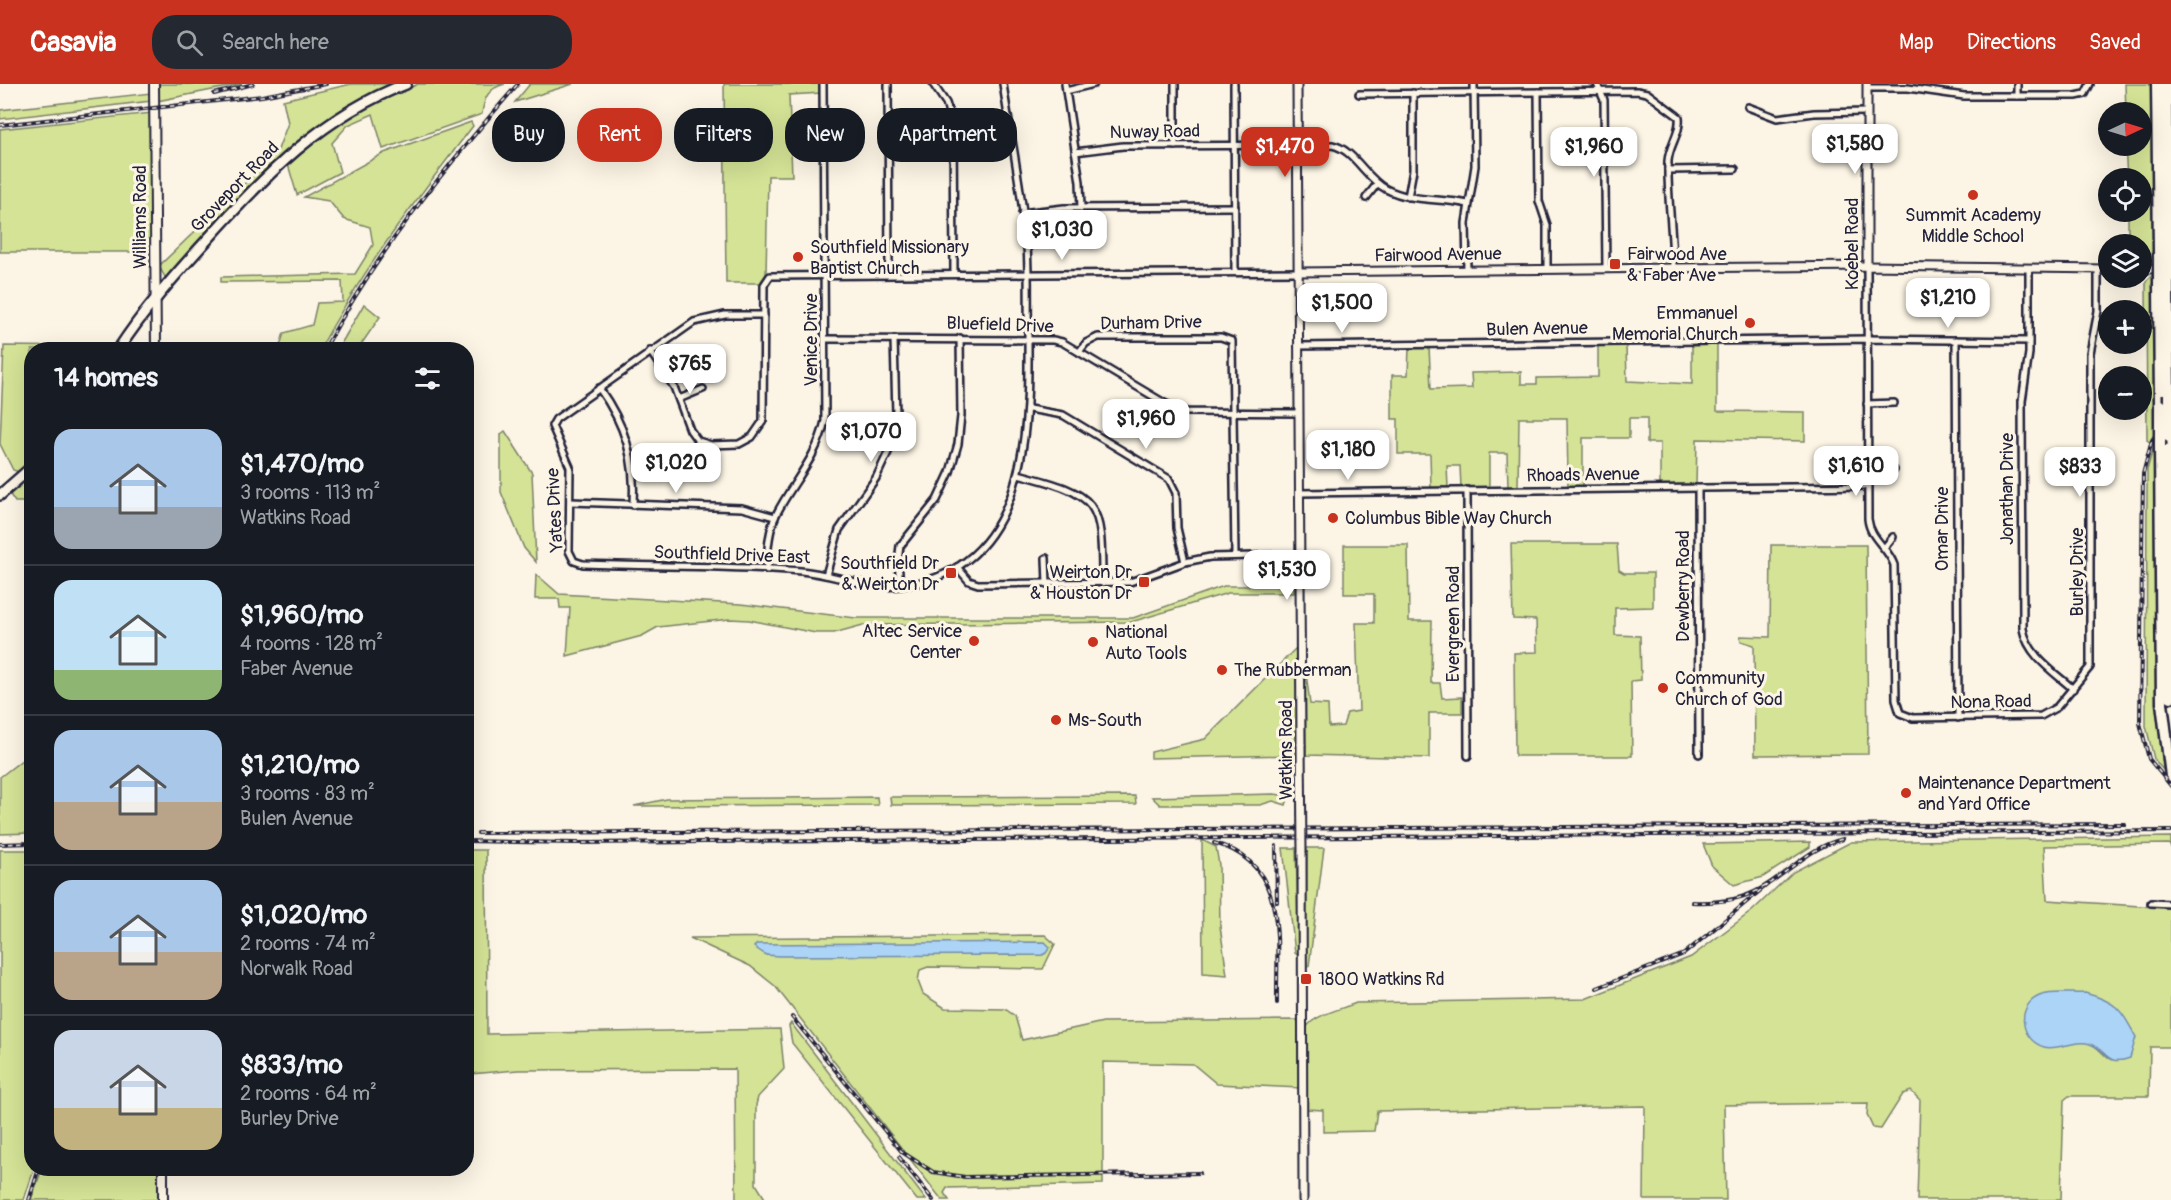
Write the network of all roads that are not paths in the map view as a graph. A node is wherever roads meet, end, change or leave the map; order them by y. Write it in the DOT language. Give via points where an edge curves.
graph roads {
  1 [pos="154,84"];
  2 [pos="406,84"];
  3 [pos="823,84"];
  4 [pos="888,84"];
  5 [pos="933,84"];
  6 [pos="1003,84"];
  7 [pos="1065,84"];
  8 [pos="1094,84"];
  9 [pos="1175,84"];
  10 [pos="1234,84"];
  11 [pos="1297,84"];
  12 [pos="1474,84"];
  13 [pos="1597,84"];
  14 [pos="1938,84"];
  15 [pos="2017,84"];
  16 [pos="2090,84"];
  17 [pos="2157,84"];
  18 [pos="2166,84"];
  19 [pos="1867,86"];
  20 [pos="1066,91"];
  21 [pos="1601,91"];
  22 [pos="1474,92"];
  23 [pos="1538,92"];
  24 [pos="1413,93"];
  25 [pos="1936,93"];
  26 [pos="1359,94"];
  27 [pos="2017,96"];
  28 [pos="1748,107"];
  29 [pos="1867,112"];
  30 [pos="1298,145"];
  31 [pos="1175,146"];
  32 [pos="1234,146"];
  33 [pos="1076,152"];
  34 [pos="1668,170"];
  35 [pos="1735,170"];
  36 [pos="1377,184"];
  37 [pos="1408,197"];
  38 [pos="1366,198"];
  39 [pos="1468,204"];
  40 [pos="1235,207"];
  41 [pos="1081,208"];
  42 [pos="1022,213"];
  43 [pos="2164,251"];
  44 [pos="1867,266"];
  45 [pos="1606,268"];
  46 [pos="1673,268"];
  47 [pos="2029,268"];
  48 [pos="1547,269"];
  49 [pos="2098,269"];
  50 [pos="2152,269"];
  51 [pos="2171,269"];
  52 [pos="1467,270"];
  53 [pos="1235,272"];
  54 [pos="1298,272"];
  55 [pos="1028,273"];
  56 [pos="890,274"];
  57 [pos="954,274"];
  58 [pos="825,275"];
  59 [pos="2164,285"];
  60 [pos="2098,288"];
  61 [pos="155,298"];
  62 [pos="764,315"];
  63 [pos="960,338"];
  64 [pos="1028,338"];
  65 [pos="825,339"];
  66 [pos="894,339"];
  67 [pos="1867,339"];
  68 [pos="1956,340"];
  69 [pos="2029,341"];
  70 [pos="124,342"];
  71 [pos="156,342"];
  72 [pos="1299,346"];
  73 [pos="650,351"];
  74 [pos="1079,352"];
  75 [pos="599,388"];
  76 [pos="704,389"];
  77 [pos="679,399"];
  78 [pos="1894,403"];
  79 [pos="1867,404"];
  80 [pos="1029,409"];
  81 [pos="1299,412"];
  82 [pos="1234,413"];
  83 [pos="1894,470"];
  84 [pos="1868,471"];
  85 [pos="24,474"];
  86 [pos="1018,474"];
  87 [pos="1868,486"];
  88 [pos="1698,489"];
  89 [pos="1467,490"];
  90 [pos="1299,493"];
  91 [pos="0,495"];
  92 [pos="571,502"];
  93 [pos="633,505"];
  94 [pos="775,517"];
  95 [pos="1893,537"];
  96 [pos="1884,548"];
  97 [pos="1234,555"];
  98 [pos="1300,555"];
  99 [pos="1046,558"];
  100 [pos="574,561"];
  101 [pos="1185,562"];
  102 [pos="957,567"];
  103 [pos="766,570"];
  104 [pos="826,575"];
  105 [pos="1102,583"];
  106 [pos="1047,584"];
  107 [pos="900,586"];
  108 [pos="2073,689"];
  109 [pos="2171,697"];
  110 [pos="1900,713"];
  111 [pos="1958,717"];
  112 [pos="1699,754"];
  113 [pos="1468,756"];
  114 [pos="2171,776"];
  115 [pos="2151,903"];
  116 [pos="2171,904"];
  117 [pos="163,1176"];
  118 [pos="163,1200"];
  119 [pos="1303,1200"];
  1 -- 61 [label="main road, Williams Road"];
  2 -- 61 [label="main road, Groveport Road" via="344,114 295,149 251,191"];
  3 -- 58 [label="street, Venice Drive"];
  4 -- 56 [label="street"];
  5 -- 57 [label="street" via="946,103 953,126"];
  6 -- 42 [label="street, Southfield Drive East"];
  7 -- 20 [label="street"];
  8 -- 20 [label="street"];
  9 -- 31 [label="street"];
  10 -- 32 [label="street"];
  11 -- 30 [label="street, Watkins Road"];
  12 -- 22 [label="street"];
  13 -- 21 [label="street"];
  14 -- 25 [label="street"];
  15 -- 27 [label="street"];
  16 -- 27 [label="street" via="2085,94 2076,96"];
  17 -- 43 [label="highway"];
  18 -- 43 [label="highway"];
  19 -- 25 [label="street"];
  19 -- 29 [label="street, Koebel Road"];
  20 -- 33 [label="street"];
  21 -- 23 [label="street"];
  21 -- 34 [label="street" via="1642,91 1679,117 1680,129 1670,148"];
  21 -- 45 [label="street" via="1605,110"];
  22 -- 23 [label="street"];
  22 -- 24 [label="street"];
  22 -- 39 [label="street" via="1474,166"];
  23 -- 48 [label="street" via="1539,201 1547,225"];
  24 -- 26 [label="street"];
  24 -- 37 [label="street" via="1413,170"];
  25 -- 27 [label="street"];
  28 -- 29 [label="street" via="1777,118"];
  29 -- 44 [label="street, Koebel Road"];
  30 -- 32 [label="street, Nuway Road"];
  30 -- 36 [label="street, Nuway Road" via="1342,148"];
  30 -- 54 [label="street, Watkins Road"];
  31 -- 32 [label="street, Nuway Road"];
  31 -- 33 [label="street, Nuway Road"];
  32 -- 40 [label="street"];
  33 -- 41 [label="street"];
  34 -- 35 [label="street"];
  34 -- 46 [label="street"];
  36 -- 37 [label="street, Nuway Road"];
  36 -- 38 [label="street"];
  37 -- 39 [label="street, Nuway Road"];
  39 -- 52 [label="street"];
  40 -- 41 [label="street"];
  40 -- 53 [label="street"];
  41 -- 42 [label="street"];
  42 -- 55 [label="street, Southfield Drive East"];
  43 -- 59 [label="highway, bridge"];
  44 -- 46 [label="street, Fairwood Avenue"];
  44 -- 47 [label="street, Fairwood Avenue"];
  44 -- 67 [label="street, Koebel Road"];
  45 -- 46 [label="street, Fairwood Avenue"];
  45 -- 48 [label="street, Fairwood Avenue"];
  47 -- 49 [label="street, Fairwood Avenue"];
  47 -- 69 [label="street, Jonathan Drive"];
  48 -- 52 [label="street, Fairwood Avenue"];
  50 -- 51 [label="street"];
  52 -- 54 [label="street, Fairwood Avenue"];
  53 -- 54 [label="street, Fairwood Avenue"];
  53 -- 55 [label="street, Fairwood Avenue"];
  54 -- 72 [label="street, Watkins Road"];
  55 -- 57 [label="street, Fairwood Avenue"];
  55 -- 64 [label="street, Southfield Drive East"];
  56 -- 57 [label="street, Fairwood Avenue"];
  56 -- 58 [label="street, Fairwood Avenue"];
  58 -- 62 [label="street, Fairwood Avenue" via="767,278"];
  58 -- 65 [label="street, Venice Drive"];
  59 -- 109 [label="highway, bridge" via="2169,394"];
  59 -- 114 [label="highway, bridge" via="2160,405 2162,703"];
  60 -- 108 [label="street, Burley Drive" via="2090,353 2092,656 2088,672"];
  61 -- 70 [label="main road, Groveport Road"];
  61 -- 71 [label="main road, Williams Road"];
  62 -- 73 [label="street" via="702,319"];
  62 -- 77 [label="street" via="763,421 748,440 724,446 706,445 694,438"];
  63 -- 64 [label="street, Bluefield Drive"];
  63 -- 66 [label="street, Bluefield Drive"];
  63 -- 107 [label="street" via="961,416 957,451 937,500 900,546"];
  64 -- 74 [label="street, Bluefield Drive" via="1058,340"];
  64 -- 80 [label="street, Southfield Drive East"];
  65 -- 66 [label="street, Bluefield Drive"];
  65 -- 94 [label="street, Venice Drive" via="822,433 813,456"];
  66 -- 104 [label="street" via="896,415 891,446 876,478 839,530"];
  67 -- 68 [label="street, Bulen Avenue"];
  67 -- 72 [label="street, Bulen Avenue"];
  67 -- 79 [label="street, Koebel Road"];
  68 -- 69 [label="street, Bulen Avenue"];
  68 -- 111 [label="street, Omar Drive"];
  69 -- 108 [label="street, Jonathan Drive" via="2022,401 2023,629 2025,642 2033,653"];
  72 -- 81 [label="street, Watkins Road"];
  73 -- 75 [label="street"];
  73 -- 77 [label="street"];
  74 -- 82 [label="street, Bluefield Drive" via="1175,408"];
  74 -- 82 [label="street, Durham Drive" via="1086,343 1098,338 1230,339 1234,351"];
  75 -- 92 [label="street, Yates Drive" via="552,426 570,467"];
  75 -- 93 [label="street" via="628,440"];
  76 -- 77 [label="street"];
  78 -- 79 [label="street"];
  79 -- 84 [label="street, Koebel Road"];
  80 -- 86 [label="street, Southfield Drive East"];
  80 -- 101 [label="street" via="1063,415 1169,479 1176,493 1177,528"];
  81 -- 82 [label="street, Bluefield Drive"];
  81 -- 90 [label="street, Watkins Road"];
  82 -- 97 [label="street"];
  83 -- 84 [label="street"];
  84 -- 87 [label="street, Koebel Road"];
  85 -- 91 [label="main road"];
  86 -- 102 [label="street, Southfield Drive East" via="997,526"];
  86 -- 105 [label="street" via="1080,496 1096,511 1101,528"];
  87 -- 88 [label="street, Rhoads Avenue"];
  87 -- 96 [label="street, Koebel Road" via="1869,527"];
  88 -- 89 [label="street, Rhoads Avenue"];
  88 -- 112 [label="street, Dewberry Road"];
  89 -- 90 [label="street, Rhoads Avenue"];
  89 -- 113 [label="street, Evergreen Road"];
  90 -- 98 [label="street, Watkins Road"];
  92 -- 93 [label="street"];
  92 -- 100 [label="street, Yates Drive" via="569,551"];
  93 -- 94 [label="street" via="742,508"];
  94 -- 103 [label="street, Venice Drive"];
  95 -- 96 [label="street"];
  96 -- 110 [label="street, Koebel Road" via="1892,558 1895,573 1896,700"];
  97 -- 98 [label="street"];
  97 -- 101 [label="street"];
  98 -- 119 [label="street, Watkins Road, bridge"];
  99 -- 106 [label="street"];
  100 -- 103 [label="street, Southfield Drive East"];
  101 -- 105 [label="street" via="1144,579"];
  102 -- 106 [label="street" via="969,581 978,584"];
  102 -- 107 [label="street, Southfield Drive East"];
  103 -- 104 [label="street, Southfield Drive East"];
  104 -- 107 [label="street, Southfield Drive East"];
  105 -- 106 [label="street"];
  108 -- 111 [label="street, Nona Road" via="2052,711 2041,716"];
  110 -- 111 [label="street, Nona Road" via="1913,718"];
  115 -- 116 [label="street"];
  117 -- 118 [label="main road"];
}
